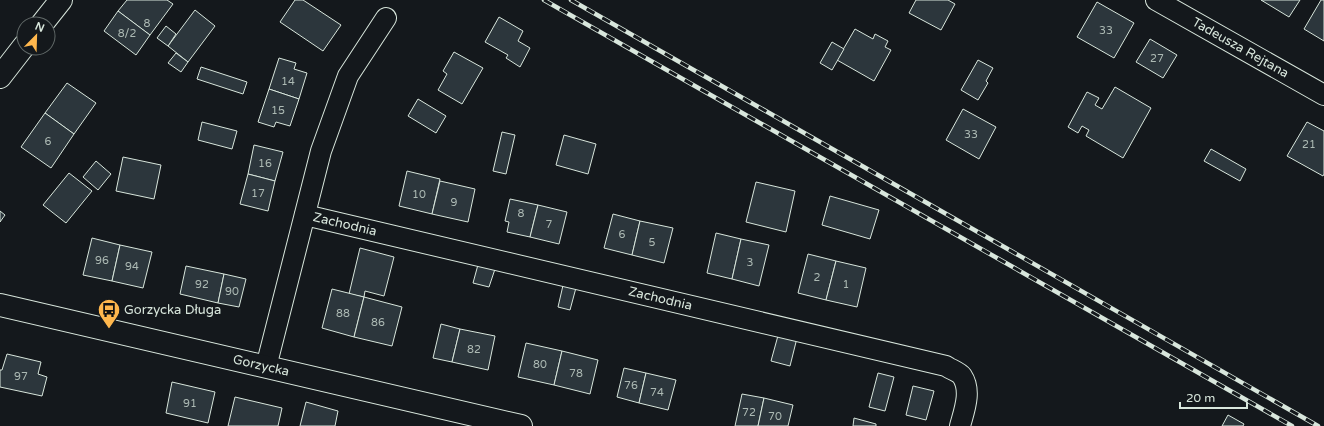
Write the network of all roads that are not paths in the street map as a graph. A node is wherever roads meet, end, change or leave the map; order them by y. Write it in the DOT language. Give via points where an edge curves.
graph roads {
  1 [pos="61,0"];
  2 [pos="1156,0"];
  3 [pos="48,16"];
  4 [pos="386,18"];
  5 [pos="16,56"];
  6 [pos="0,77"];
  7 [pos="1324,96"];
  8 [pos="305,215"];
  9 [pos="0,305"];
  10 [pos="266,366"];
  11 [pos="521,426"];
  12 [pos="960,426"];
  1 -- 3 [label="street"];
  2 -- 7 [label="street, Tadeusza Rejtana"];
  4 -- 8 [label="street, Zachodnia" via="348,76 321,151"];
  5 -- 6 [label="street"];
  8 -- 10 [label="street, Zachodnia"];
  8 -- 12 [label="street, Zachodnia" via="946,366 961,375 967,388"];
  9 -- 10 [label="street, Gorzycka"];
  10 -- 11 [label="street, Gorzycka"];
}
